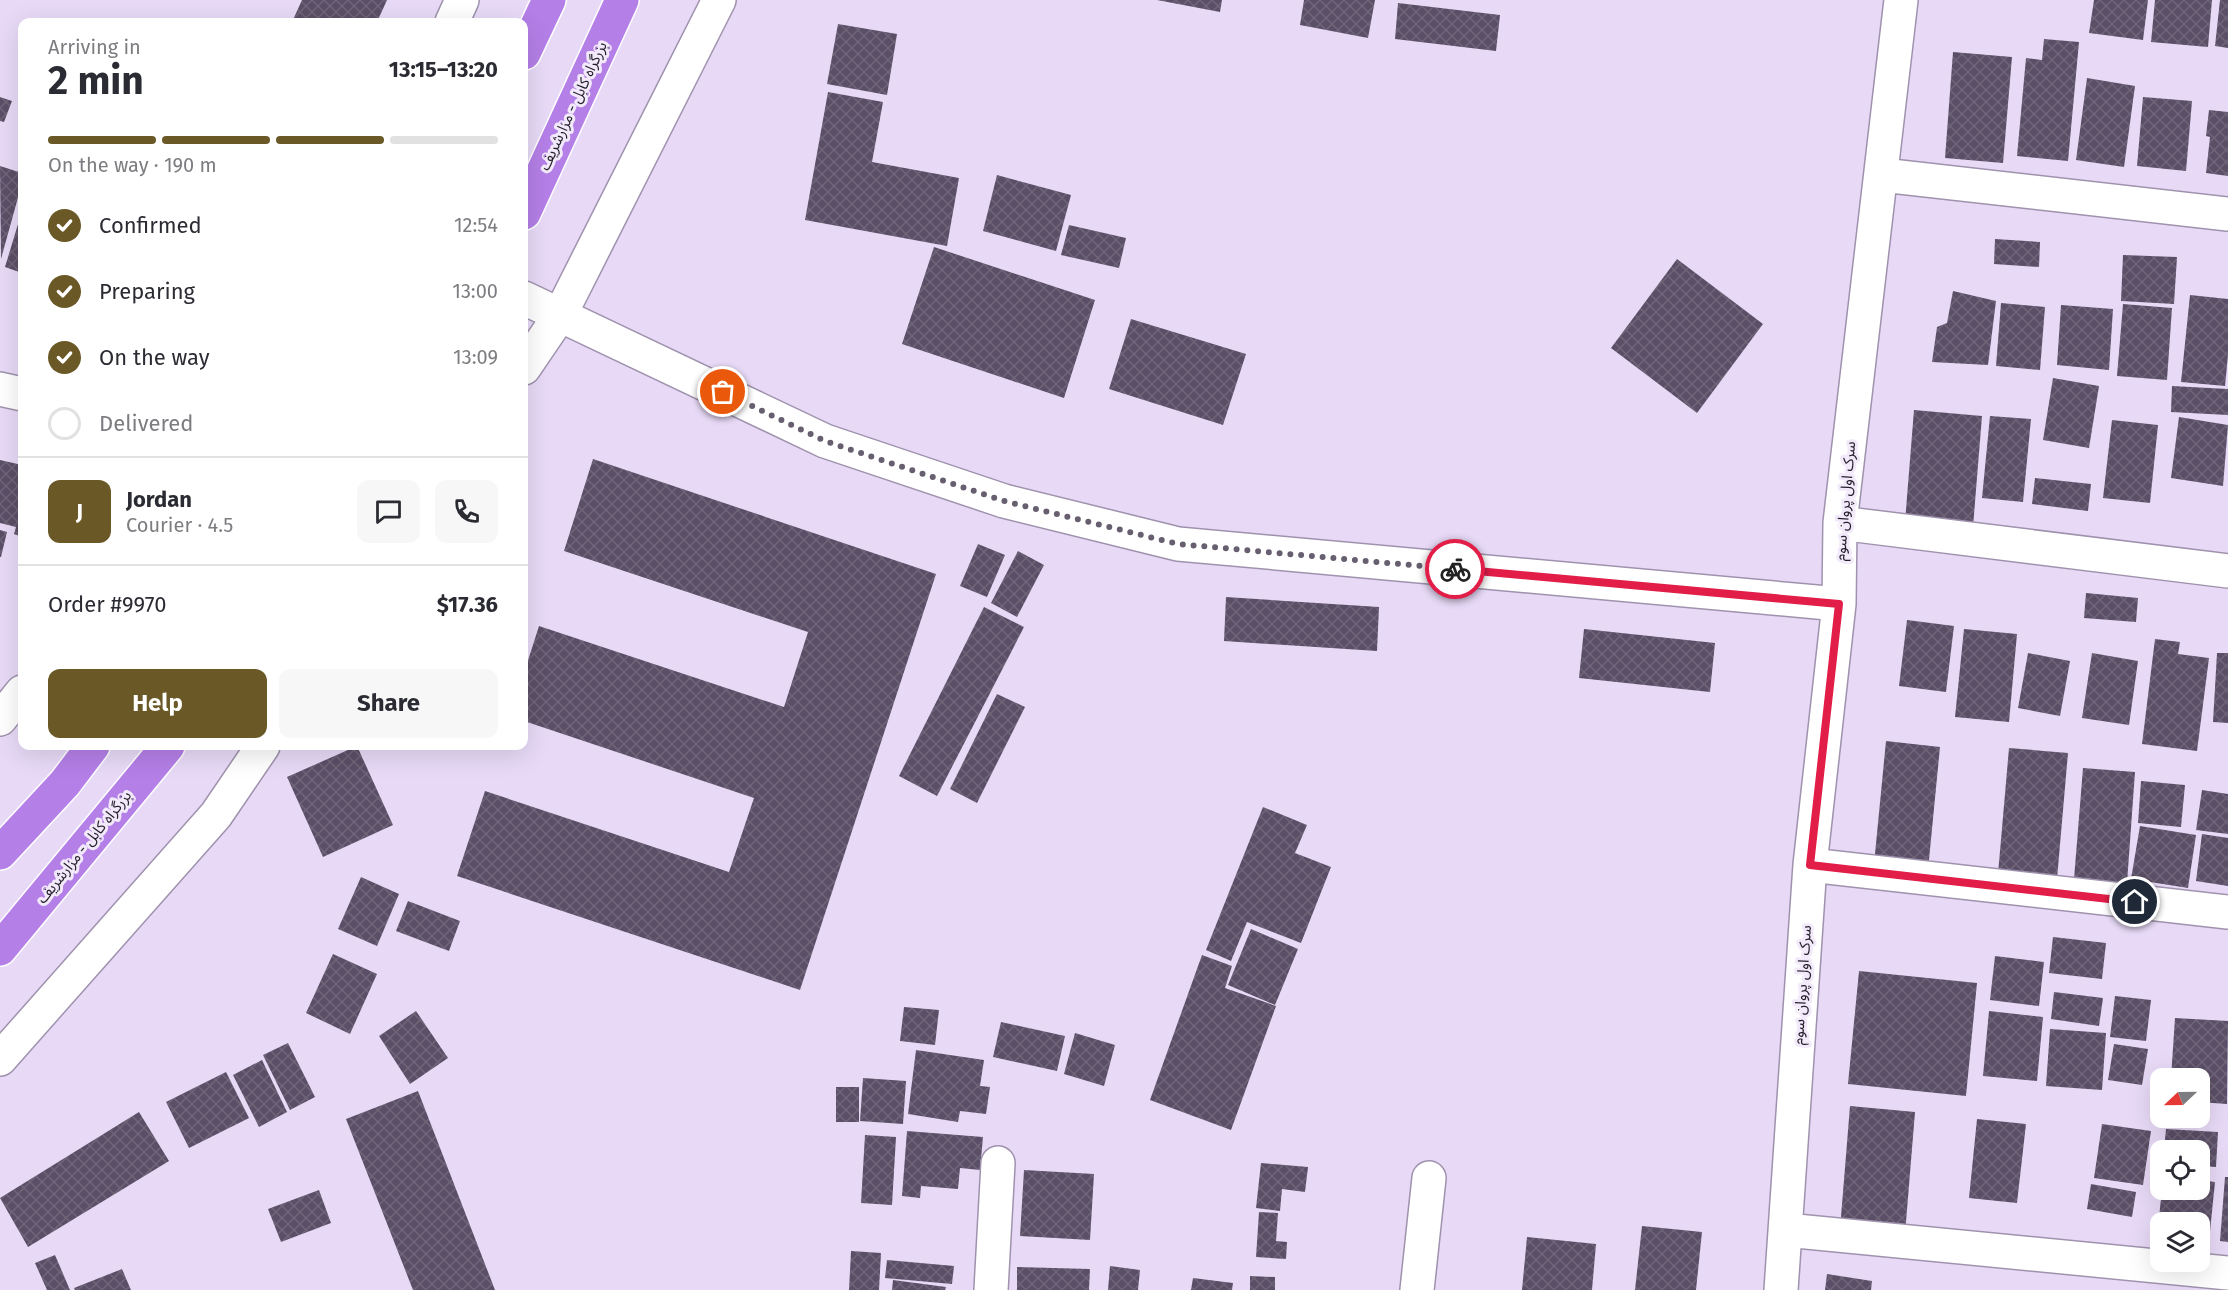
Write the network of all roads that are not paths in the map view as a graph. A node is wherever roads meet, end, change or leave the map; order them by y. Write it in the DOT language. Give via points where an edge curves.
graph roads {
  1 [pos="462,0"];
  2 [pos="549,0"];
  3 [pos="622,0"];
  4 [pos="719,0"];
  5 [pos="1901,0"];
  6 [pos="454,18"];
  7 [pos="528,45"];
  8 [pos="1882,175"];
  9 [pos="528,204"];
  10 [pos="2228,214"];
  11 [pos="528,300"];
  12 [pos="560,315"];
  13 [pos="528,362"];
  14 [pos="0,389"];
  15 [pos="18,393"];
  16 [pos="1840,522"];
  17 [pos="2228,571"];
  18 [pos="1839,604"];
  19 [pos="18,697"];
  20 [pos="0,719"];
  21 [pos="90,750"];
  22 [pos="165,750"];
  23 [pos="260,750"];
  24 [pos="65,783"];
  25 [pos="0,824"];
  26 [pos="0,853"];
  27 [pos="1810,865"];
  28 [pos="2228,912"];
  29 [pos="0,949"];
  30 [pos="0,1059"];
  31 [pos="998,1163"];
  32 [pos="1429,1178"];
  33 [pos="1786,1230"];
  34 [pos="2228,1273"];
  35 [pos="991,1290"];
  36 [pos="1417,1290"];
  37 [pos="1781,1290"];
  1 -- 6 [label="street"];
  2 -- 7 [label="highway"];
  3 -- 9 [label="highway, بزرگراه کابل - مزارشریف"];
  4 -- 12 [label="street"];
  5 -- 8 [label="street, سرک اول پروان سوم"];
  8 -- 10 [label="street"];
  8 -- 16 [label="street, سرک اول پروان سوم"];
  11 -- 12 [label="street"];
  12 -- 13 [label="street"];
  12 -- 18 [label="street" via="825,441 1004,501 1178,544"];
  14 -- 15 [label="street"];
  16 -- 17 [label="street"];
  16 -- 18 [label="street, سرک اول پروان سوم"];
  18 -- 27 [label="street, سرک اول پروان سوم"];
  19 -- 20 [label="street"];
  21 -- 24 [label="highway"];
  22 -- 29 [label="highway, بزرگراه کابل - مزارشریف"];
  23 -- 30 [label="street" via="216,815"];
  24 -- 25 [label="highway"];
  24 -- 26 [label="highway"];
  27 -- 28 [label="street"];
  27 -- 33 [label="street, سرک اول پروان سوم"];
  31 -- 35 [label="street"];
  32 -- 36 [label="street"];
  33 -- 34 [label="street"];
  33 -- 37 [label="street, سرک اول پروان سوم"];
}
